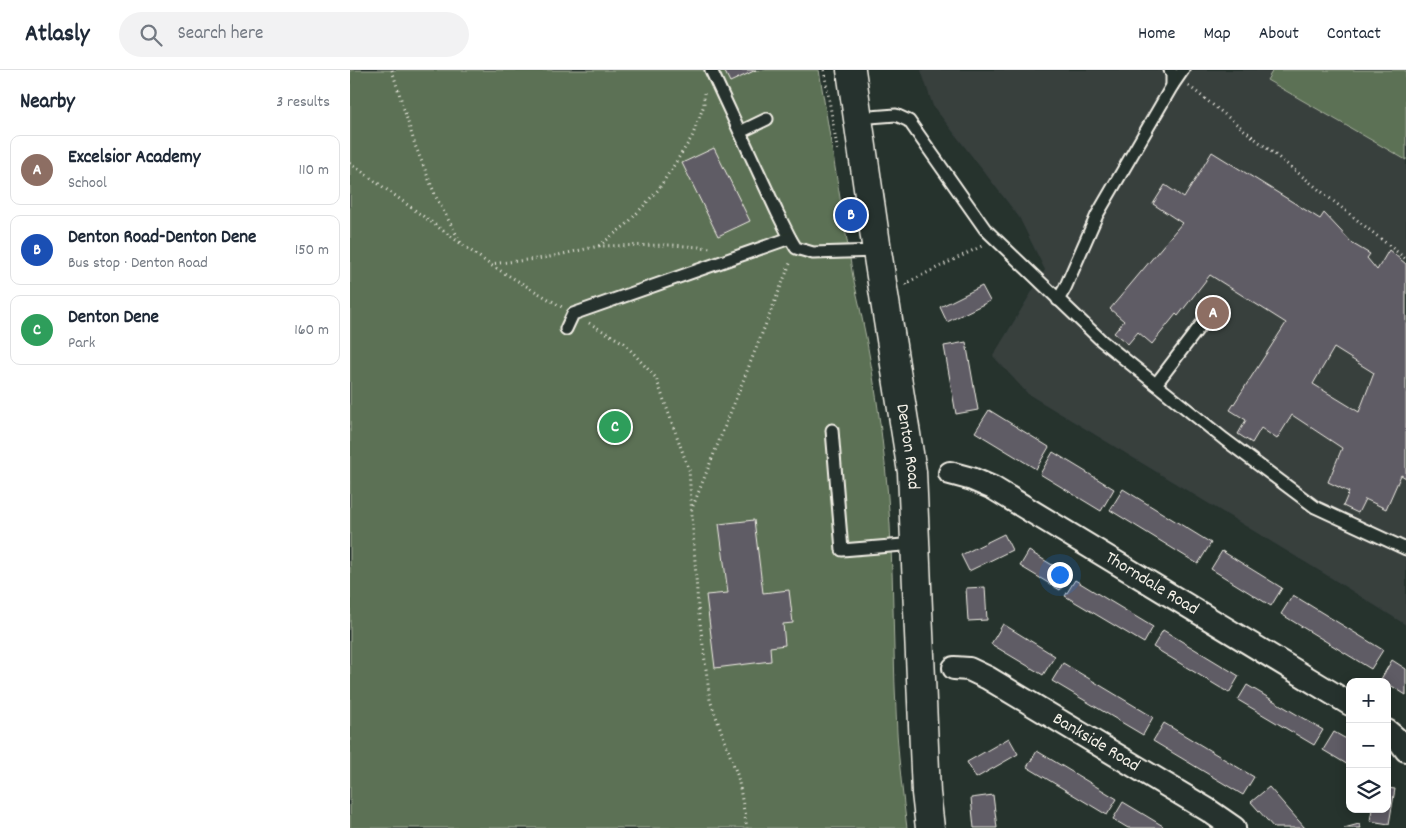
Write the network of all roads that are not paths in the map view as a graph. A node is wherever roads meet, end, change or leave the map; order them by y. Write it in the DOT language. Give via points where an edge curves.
graph roads {
  1 [pos="711,70"];
  2 [pos="851,70"];
  3 [pos="1176,76"];
  4 [pos="857,118"];
  5 [pos="767,119"];
  6 [pos="740,132"];
  7 [pos="793,243"];
  8 [pos="877,251"];
  9 [pos="1058,300"];
  10 [pos="1210,313"];
  11 [pos="566,329"];
  12 [pos="1156,384"];
  13 [pos="832,430"];
  14 [pos="950,474"];
  15 [pos="915,544"];
  16 [pos="1406,549"];
  17 [pos="954,668"];
  18 [pos="1346,702"];
  19 [pos="1391,734"];
  20 [pos="1406,750"];
  21 [pos="930,828"];
  22 [pos="1234,828"];
  1 -- 6 [label="lane"];
  2 -- 4 [label="main road, Denton Road"];
  3 -- 9 [label="lane" via="1098,215"];
  4 -- 8 [label="main road, Denton Road"];
  4 -- 9 [label="lane" via="896,115 909,121 985,229"];
  5 -- 6 [label="lane"];
  6 -- 7 [label="lane"];
  7 -- 8 [label="lane" via="813,253"];
  7 -- 11 [label="lane" via="573,314"];
  8 -- 15 [label="main road, Denton Road" via="912,472"];
  9 -- 12 [label="lane" via="1102,342"];
  10 -- 12 [label="lane"];
  12 -- 16 [label="lane" via="1315,507"];
  13 -- 15 [label="lane" via="842,550"];
  14 -- 18 [label="street, Thorndale Road" via="972,478 993,488"];
  15 -- 21 [label="main road, Denton Road"];
  17 -- 22 [label="street, Bankside Road" via="988,678"];
  19 -- 20 [label="street"];
}
